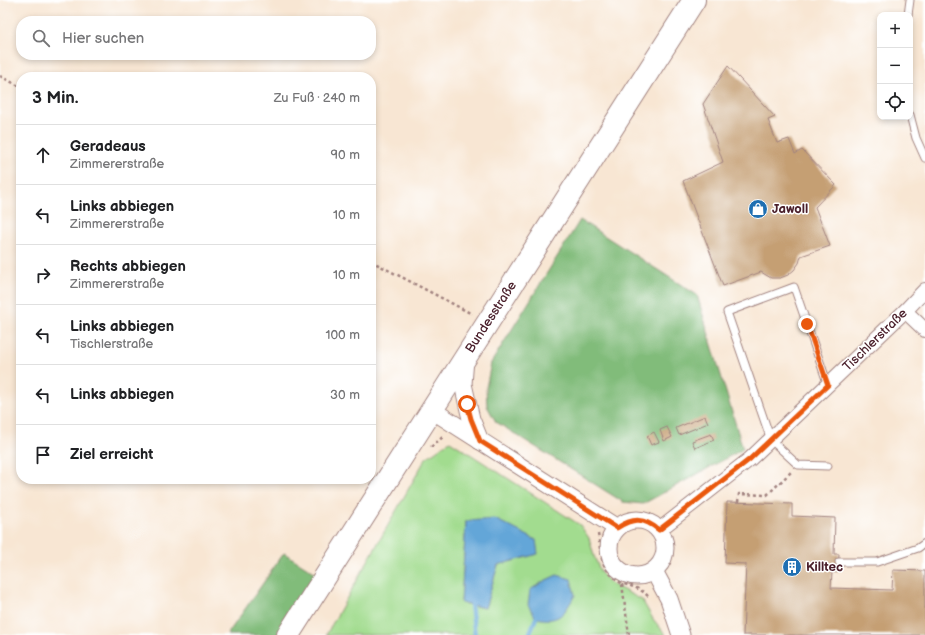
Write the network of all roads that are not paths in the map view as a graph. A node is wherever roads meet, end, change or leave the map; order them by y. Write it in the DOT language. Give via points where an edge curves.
graph roads {
  1 [pos="694,0"];
  2 [pos="910,0"];
  3 [pos="908,12"];
  4 [pos="911,120"];
  5 [pos="925,158"];
  6 [pos="925,290"];
  7 [pos="905,311"];
  8 [pos="925,330"];
  9 [pos="465,359"];
  10 [pos="828,385"];
  11 [pos="432,410"];
  12 [pos="771,440"];
  13 [pos="480,441"];
  14 [pos="828,466"];
  15 [pos="617,528"];
  16 [pos="659,530"];
  17 [pos="925,543"];
  18 [pos="839,562"];
  19 [pos="654,571"];
  20 [pos="288,635"];
  21 [pos="681,635"];
  1 -- 9 [label="main road, Bundesstraße"];
  2 -- 3 [label="lane"];
  4 -- 5 [label="lane"];
  6 -- 7 [label="street, Tischlerstraße"];
  7 -- 8 [label="street"];
  7 -- 10 [label="street, Tischlerstraße"];
  9 -- 11 [label="main road, Bundesstraße"];
  9 -- 13 [label="street" via="463,384 471,419"];
  10 -- 12 [label="street, Tischlerstraße"];
  10 -- 12 [label="lane" via="794,287 727,312"];
  11 -- 13 [label="street"];
  11 -- 20 [label="main road, Bundesstraße"];
  12 -- 14 [label="lane" via="798,465"];
  12 -- 16 [label="street, Tischlerstraße"];
  13 -- 15 [label="street"];
  15 -- 16 [label="street" via="627,522 639,520 651,523"];
  15 -- 19 [label="street" via="611,537 609,548 616,567 635,576"];
  16 -- 19 [label="street" via="666,551 662,562"];
  17 -- 18 [label="lane" via="918,548 877,562"];
  19 -- 21 [label="street" via="669,599"];
}
